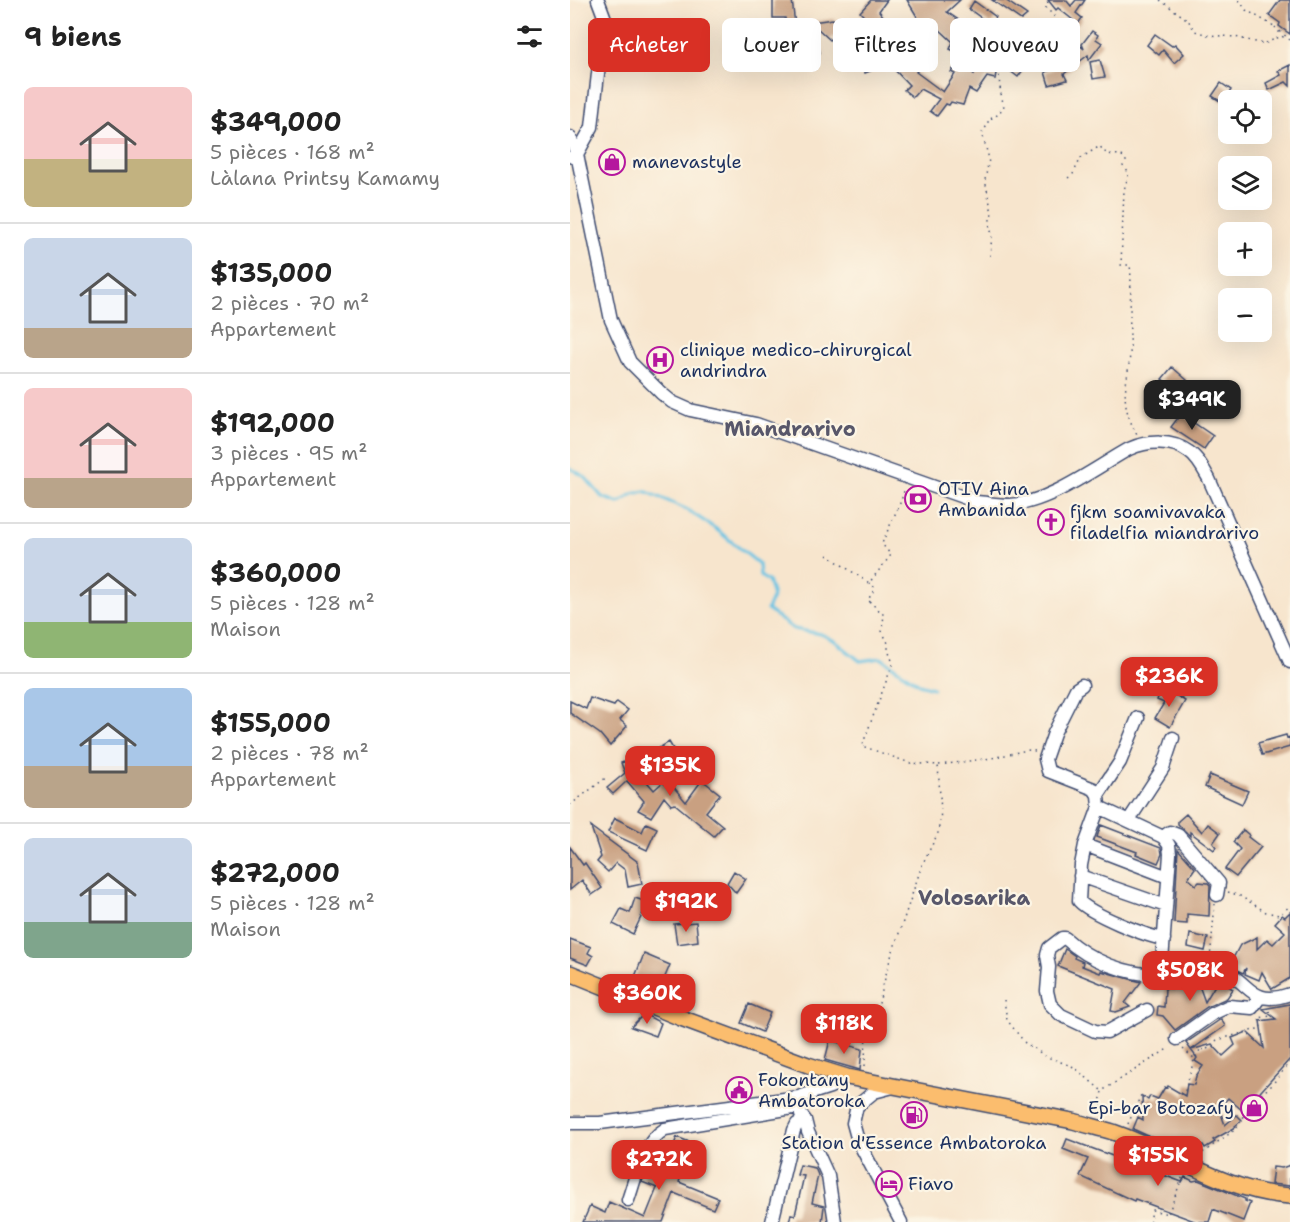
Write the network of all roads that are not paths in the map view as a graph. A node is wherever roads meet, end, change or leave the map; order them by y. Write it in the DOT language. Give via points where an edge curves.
graph roads {
  1 [pos="598,0"];
  2 [pos="570,137"];
  3 [pos="574,156"];
  4 [pos="1290,662"];
  5 [pos="1082,686"];
  6 [pos="1138,718"];
  7 [pos="1173,738"];
  8 [pos="1099,801"];
  9 [pos="1129,820"];
  10 [pos="1163,837"];
  11 [pos="1085,845"];
  12 [pos="1080,876"];
  13 [pos="1168,877"];
  14 [pos="1221,893"];
  15 [pos="1166,906"];
  16 [pos="1164,939"];
  17 [pos="570,973"];
  18 [pos="1161,975"];
  19 [pos="1290,994"];
  20 [pos="1260,997"];
  21 [pos="1147,1010"];
  22 [pos="1179,1044"];
  23 [pos="847,1077"];
  24 [pos="897,1086"];
  25 [pos="799,1102"];
  26 [pos="805,1120"];
  27 [pos="570,1123"];
  28 [pos="1290,1196"];
  29 [pos="628,1200"];
  30 [pos="772,1222"];
  31 [pos="834,1222"];
  32 [pos="901,1222"];
  1 -- 3 [label="street" via="607,24 592,127"];
  2 -- 3 [label="street"];
  3 -- 4 [label="street" via="609,313 620,344 630,363 672,402 690,410 756,424 977,502 1011,505 1046,495 1142,443 1178,446 1190,452 1209,479"];
  5 -- 8 [label="street" via="1076,689 1045,759 1048,771 1094,789"];
  6 -- 8 [label="street"];
  7 -- 9 [label="street" via="1162,768"];
  8 -- 9 [label="street"];
  8 -- 11 [label="street"];
  9 -- 10 [label="street"];
  10 -- 13 [label="street" via="1169,845"];
  10 -- 14 [label="street" via="1170,832 1178,835 1219,883"];
  11 -- 12 [label="street"];
  11 -- 13 [label="street"];
  12 -- 15 [label="street"];
  12 -- 16 [label="street" via="1079,901 1084,907"];
  13 -- 15 [label="street"];
  15 -- 16 [label="street"];
  16 -- 18 [label="street"];
  17 -- 23 [label="main road" via="784,1058"];
  18 -- 20 [label="street" via="1209,970 1227,974"];
  18 -- 21 [label="street" via="1143,975 1106,963 1088,956 1065,938 1049,948 1047,991 1050,1004 1061,1015 1095,1031 1107,1032"];
  19 -- 20 [label="street" via="1275,999"];
  20 -- 22 [label="street" via="1252,1008 1229,1006 1212,1014"];
  23 -- 24 [label="main road"];
  23 -- 25 [label="street"];
  24 -- 28 [label="main road" via="1073,1121 1123,1136 1246,1188"];
  24 -- 32 [label="street" via="874,1092 857,1106 853,1123 858,1141"];
  25 -- 26 [label="street"];
  25 -- 27 [label="street"];
  25 -- 29 [label="street" via="665,1129 646,1147"];
  26 -- 30 [label="street" via="794,1130"];
  26 -- 31 [label="street" via="828,1176"];
}
